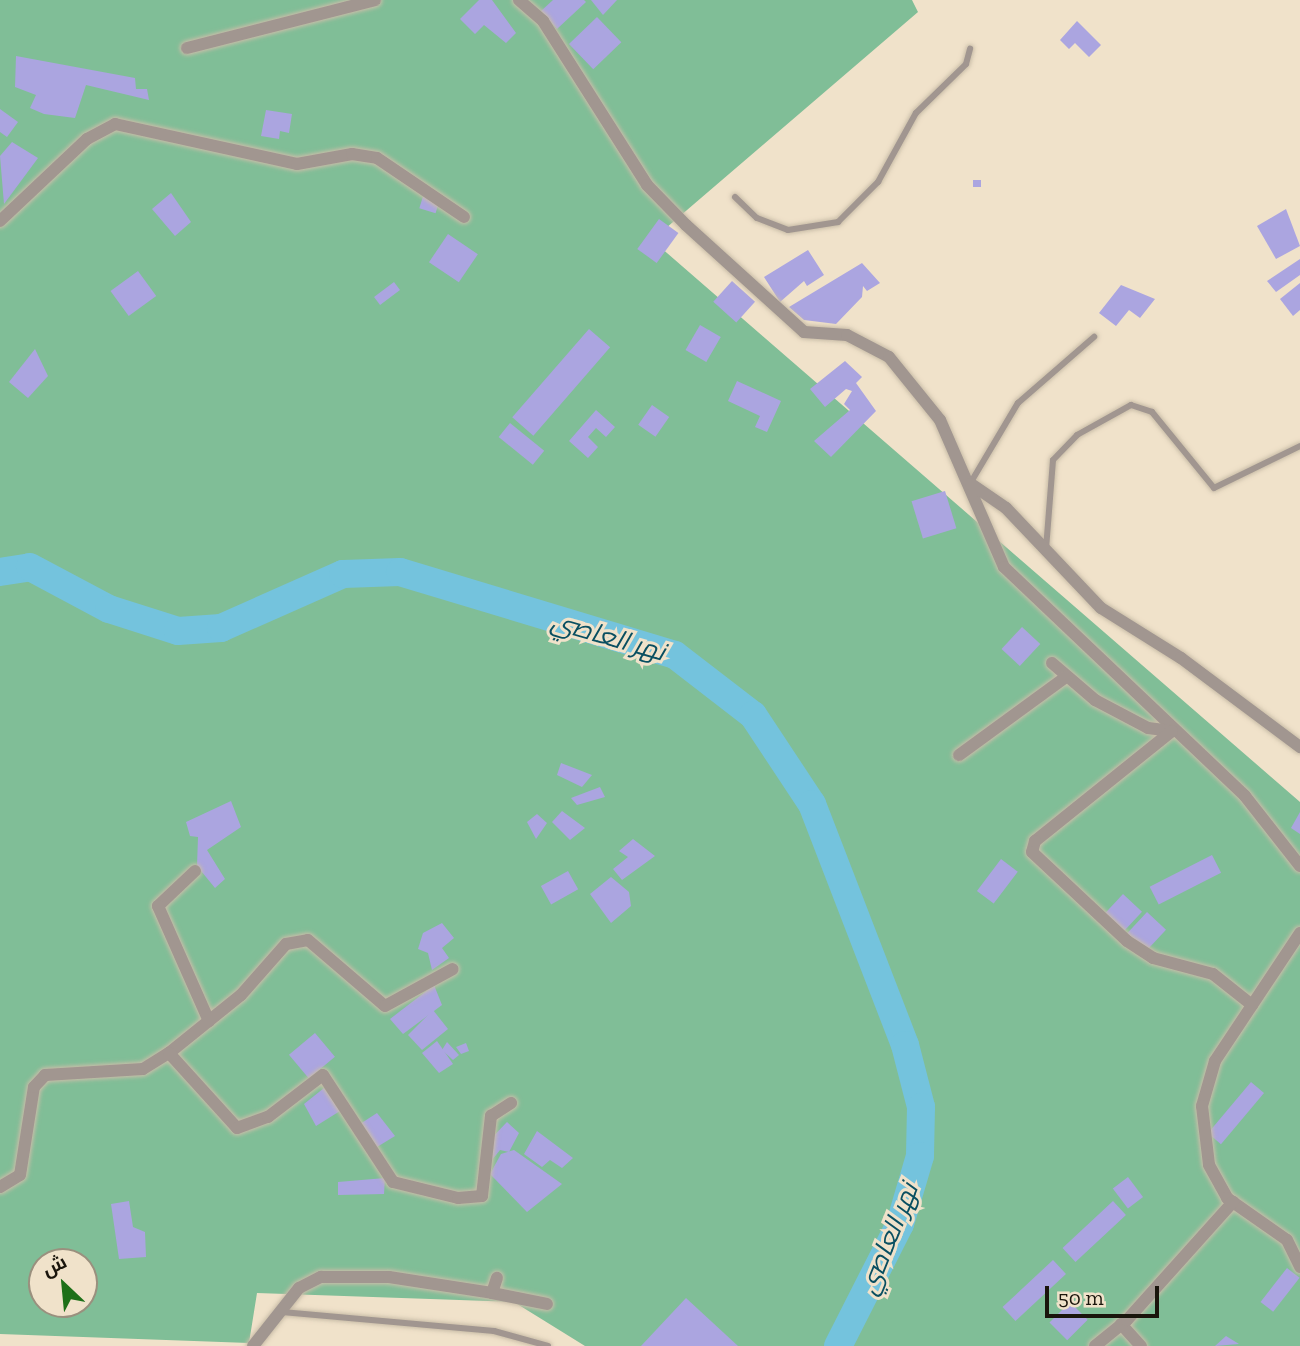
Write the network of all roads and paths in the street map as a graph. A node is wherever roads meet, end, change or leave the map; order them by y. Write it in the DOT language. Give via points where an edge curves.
graph roads {
  1 [pos="375,0"];
  2 [pos="519,0"];
  3 [pos="187,48"];
  4 [pos="970,49"];
  5 [pos="735,197"];
  6 [pos="464,217"];
  7 [pos="0,221"];
  8 [pos="1094,337"];
  9 [pos="1300,446"];
  10 [pos="971,483"];
  11 [pos="1046,551"];
  12 [pos="1052,663"];
  13 [pos="1066,677"];
  14 [pos="1172,731"];
  15 [pos="1300,747"];
  16 [pos="959,755"];
  17 [pos="1300,866"];
  18 [pos="195,871"];
  19 [pos="1300,933"];
  20 [pos="453,969"];
  21 [pos="1252,1005"];
  22 [pos="209,1021"];
  23 [pos="169,1053"];
  24 [pos="511,1103"];
  25 [pos="0,1187"];
  26 [pos="1233,1202"];
  27 [pos="1300,1267"];
  28 [pos="497,1278"];
  29 [pos="492,1293"];
  30 [pos="547,1304"];
  31 [pos="276,1311"];
  32 [pos="1122,1324"];
  33 [pos="253,1346"];
  34 [pos="548,1346"];
  35 [pos="1095,1346"];
  36 [pos="1140,1346"];
  1 -- 3 [label="street"];
  2 -- 10 [label="street" via="543,21 647,185 804,332 847,335 889,357 940,420"];
  4 -- 5 [label="lane" via="966,64 916,113 878,181 838,222 788,230 758,218"];
  6 -- 7 [label="street" via="377,158 297,164 115,124 87,139"];
  8 -- 10 [label="lane" via="1018,403"];
  9 -- 11 [label="lane" via="1214,488 1152,412 1131,405 1077,435 1054,460"];
  10 -- 11 [label="street" via="1006,508"];
  10 -- 14 [label="street" via="978,519 1004,567"];
  11 -- 15 [label="street" via="1101,608 1181,658"];
  12 -- 13 [label="street"];
  13 -- 14 [label="street" via="1148,728"];
  13 -- 16 [label="street"];
  14 -- 17 [label="street" via="1245,796"];
  14 -- 21 [label="street" via="1035,841 1032,852 1127,941 1153,958 1213,974"];
  18 -- 22 [label="street" via="158,906"];
  19 -- 21 [label="street"];
  20 -- 22 [label="street" via="384,1006 308,940 286,944"];
  21 -- 26 [label="street" via="1215,1061 1202,1106 1209,1165"];
  22 -- 23 [label="street"];
  23 -- 24 [label="street" via="237,1128 268,1117 323,1076 393,1182 457,1198 482,1196 491,1116"];
  23 -- 25 [label="street" via="143,1069 45,1075 34,1087 20,1175"];
  26 -- 27 [label="street" via="1287,1240"];
  26 -- 32 [label="street"];
  28 -- 29 [label="street"];
  29 -- 30 [label="street"];
  29 -- 31 [label="street" via="334,1276 299,1288"];
  31 -- 33 [label="street"];
  31 -- 34 [label="lane" via="494,1331"];
  32 -- 35 [label="street"];
  32 -- 36 [label="street"];
}
